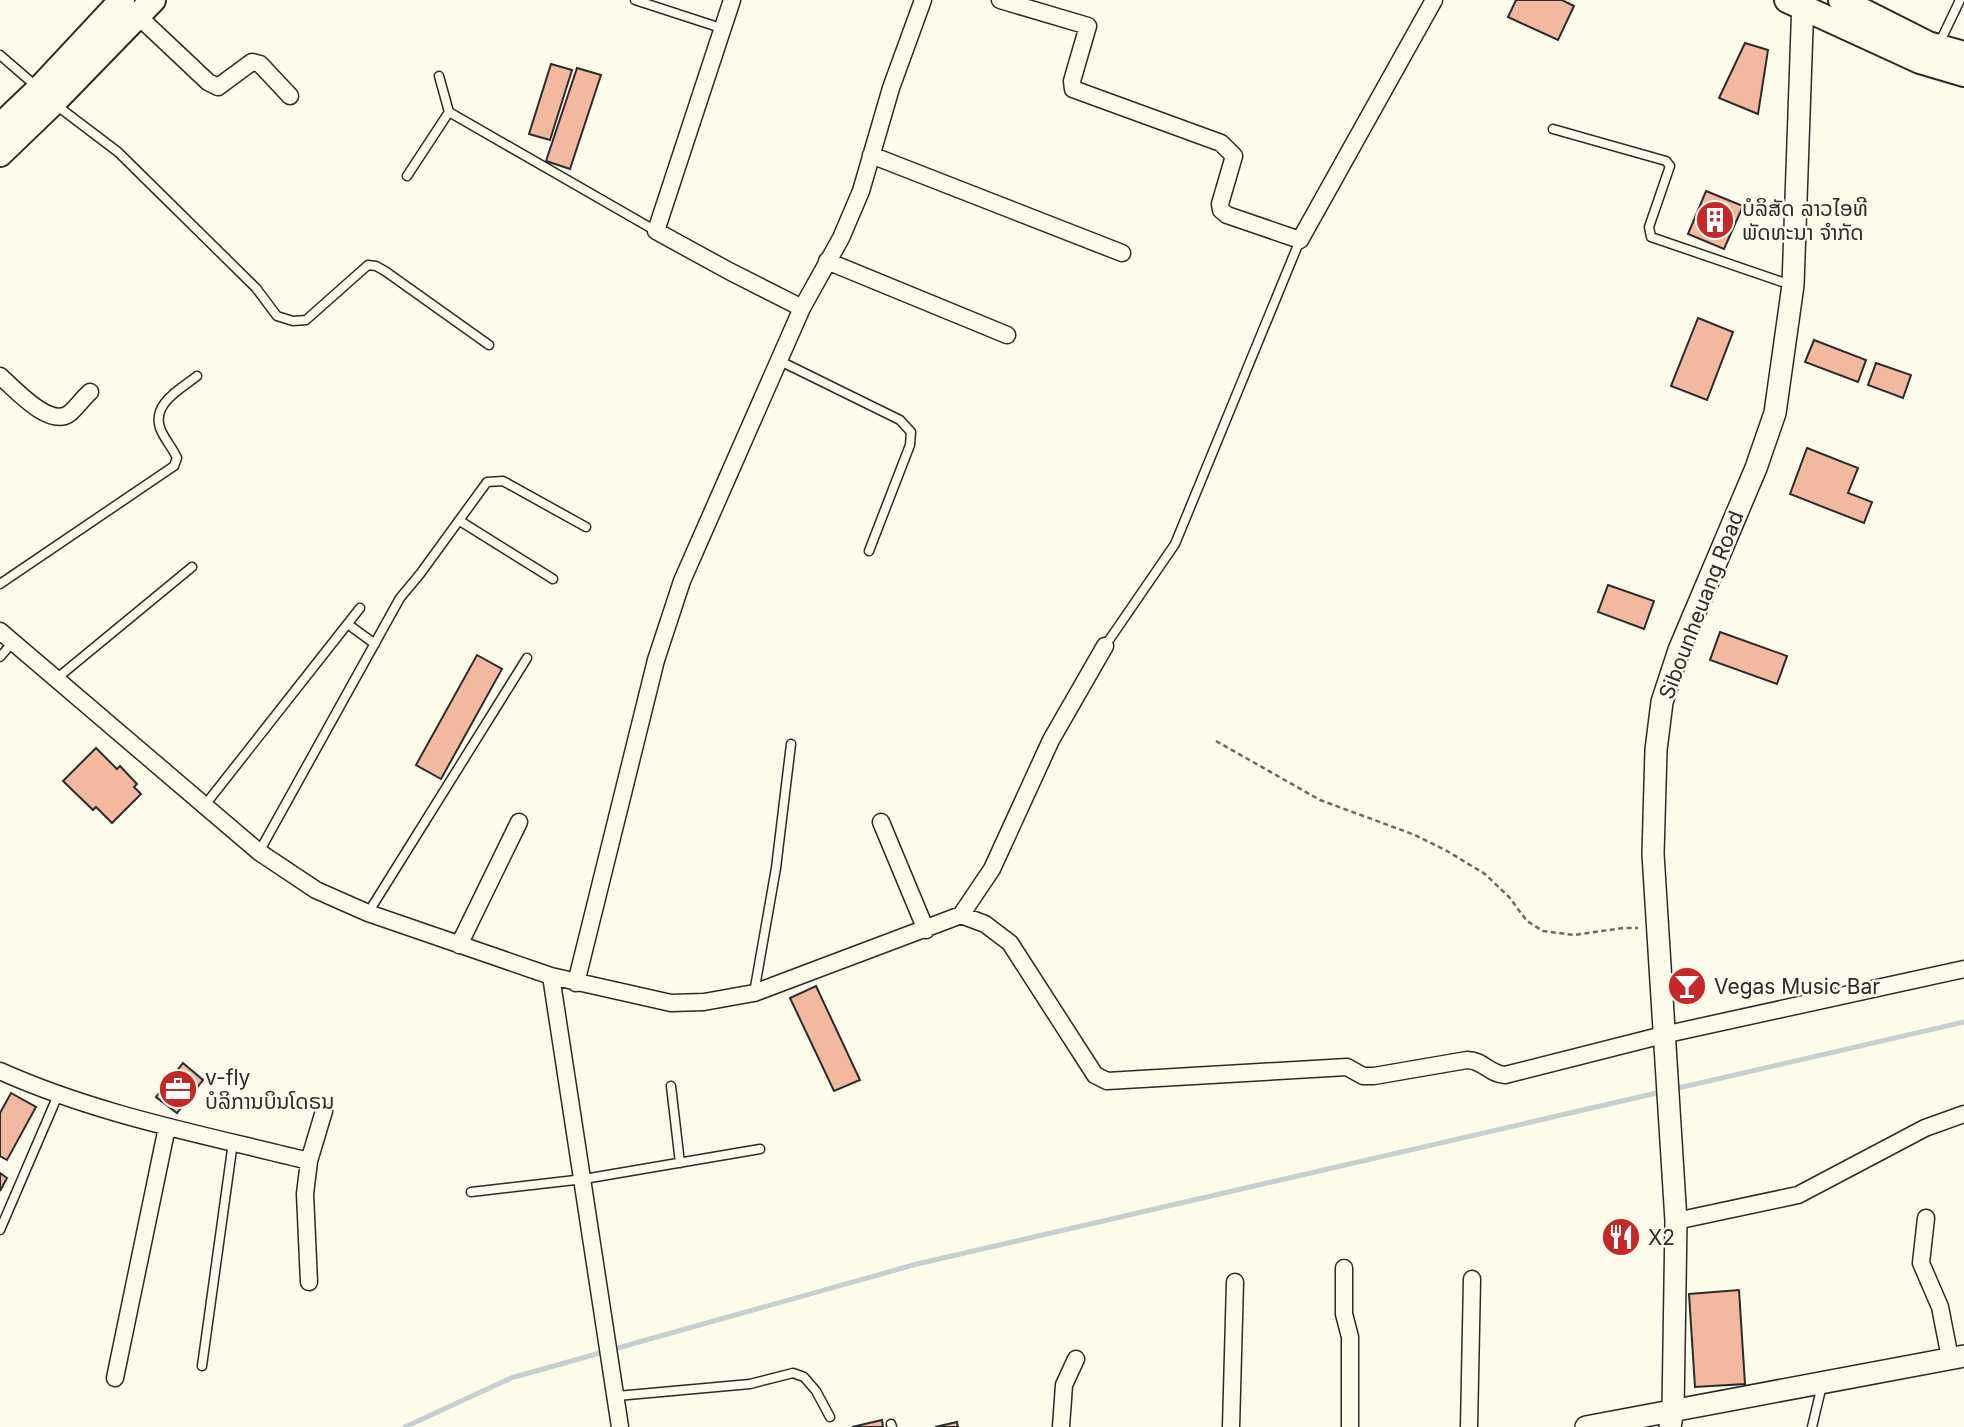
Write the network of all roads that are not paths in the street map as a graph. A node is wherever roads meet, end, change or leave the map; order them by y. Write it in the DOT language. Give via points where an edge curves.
graph roads {
  1 [pos="635,0"];
  2 [pos="732,0"];
  3 [pos="923,0"];
  4 [pos="1000,0"];
  5 [pos="1434,0"];
  6 [pos="1841,0"];
  7 [pos="1960,0"];
  8 [pos="1798,3"];
  9 [pos="138,5"];
  10 [pos="721,28"];
  11 [pos="1937,47"];
  12 [pos="1964,54"];
  13 [pos="0,55"];
  14 [pos="1964,74"];
  15 [pos="439,76"];
  16 [pos="46,96"];
  17 [pos="290,96"];
  18 [pos="449,112"];
  19 [pos="0,126"];
  20 [pos="1553,129"];
  21 [pos="0,154"];
  22 [pos="871,155"];
  23 [pos="407,176"];
  24 [pos="656,231"];
  25 [pos="1300,240"];
  26 [pos="1122,253"];
  27 [pos="827,261"];
  28 [pos="1793,285"];
  29 [pos="802,308"];
  30 [pos="1007,335"];
  31 [pos="489,345"];
  32 [pos="778,360"];
  33 [pos="0,376"];
  34 [pos="197,376"];
  35 [pos="90,392"];
  36 [pos="460,521"];
  37 [pos="586,527"];
  38 [pos="869,551"];
  39 [pos="192,567"];
  40 [pos="552,579"];
  41 [pos="0,584"];
  42 [pos="360,608"];
  43 [pos="349,625"];
  44 [pos="0,631"];
  45 [pos="13,642"];
  46 [pos="375,644"];
  47 [pos="1105,646"];
  48 [pos="0,657"];
  49 [pos="527,658"];
  50 [pos="56,679"];
  51 [pos="791,744"];
  52 [pos="205,805"];
  53 [pos="519,822"];
  54 [pos="881,822"];
  55 [pos="259,852"];
  56 [pos="368,913"];
  57 [pos="961,915"];
  58 [pos="926,930"];
  59 [pos="459,945"];
  60 [pos="1964,969"];
  61 [pos="551,976"];
  62 [pos="576,983"];
  63 [pos="754,993"];
  64 [pos="1664,1043"];
  65 [pos="0,1071"];
  66 [pos="671,1086"];
  67 [pos="58,1095"];
  68 [pos="324,1111"];
  69 [pos="1964,1114"];
  70 [pos="167,1127"];
  71 [pos="233,1142"];
  72 [pos="760,1149"];
  73 [pos="309,1161"];
  74 [pos="680,1163"];
  75 [pos="584,1179"];
  76 [pos="471,1192"];
  77 [pos="1926,1218"];
  78 [pos="1676,1221"];
  79 [pos="0,1230"];
  80 [pos="1344,1268"];
  81 [pos="1472,1279"];
  82 [pos="309,1282"];
  83 [pos="1235,1282"];
  84 [pos="1957,1357"];
  85 [pos="1076,1359"];
  86 [pos="202,1366"];
  87 [pos="114,1378"];
  88 [pos="1823,1382"];
  89 [pos="617,1396"];
  90 [pos="830,1417"];
  91 [pos="1672,1419"];
  92 [pos="621,1427"];
  93 [pos="1061,1427"];
  94 [pos="1231,1427"];
  95 [pos="1350,1427"];
  96 [pos="1469,1427"];
  97 [pos="1586,1427"];
  98 [pos="1812,1427"];
  1 -- 10 [label="lane"];
  2 -- 10 [label="street"];
  3 -- 22 [label="street"];
  4 -- 25 [label="street" via="1088,26 1073,89 1221,143 1234,156 1221,210"];
  5 -- 25 [label="street"];
  6 -- 11 [label="main road"];
  7 -- 11 [label="lane"];
  8 -- 14 [label="main road" via="1920,61"];
  8 -- 28 [label="street, Sibounheuang Road"];
  9 -- 16 [label="main road"];
  9 -- 17 [label="street" via="208,82 218,87 252,62 260,64"];
  10 -- 24 [label="street"];
  11 -- 12 [label="main road"];
  13 -- 16 [label="lane"];
  15 -- 18 [label="lane"];
  16 -- 19 [label="main road"];
  16 -- 21 [label="main road"];
  16 -- 31 [label="lane" via="118,152 256,288 277,316 306,320 368,265 376,266"];
  18 -- 23 [label="lane"];
  18 -- 24 [label="lane"];
  20 -- 28 [label="lane" via="1666,161 1670,166 1649,227 1651,237"];
  22 -- 26 [label="street"];
  22 -- 27 [label="street" via="861,191"];
  24 -- 29 [label="street"];
  25 -- 47 [label="lane" via="1175,544"];
  27 -- 29 [label="street"];
  27 -- 30 [label="street"];
  28 -- 64 [label="street, Sibounheuang Road" via="1776,413 1662,702 1654,833"];
  29 -- 32 [label="street"];
  32 -- 38 [label="lane" via="900,420 911,432"];
  32 -- 62 [label="street" via="673,607"];
  33 -- 35 [label="street" via="45,415 59,418"];
  34 -- 41 [label="lane" via="166,401 158,416 177,458 174,466"];
  36 -- 37 [label="lane" via="487,482 503,481"];
  36 -- 40 [label="lane"];
  36 -- 46 [label="lane" via="400,598"];
  39 -- 50 [label="lane"];
  42 -- 43 [label="lane"];
  43 -- 46 [label="lane"];
  43 -- 52 [label="lane"];
  44 -- 45 [label="street"];
  45 -- 48 [label="lane"];
  45 -- 50 [label="street"];
  46 -- 55 [label="lane"];
  47 -- 57 [label="street" via="1051,740 992,869"];
  49 -- 56 [label="lane"];
  50 -- 52 [label="street"];
  51 -- 63 [label="lane"];
  52 -- 55 [label="street"];
  53 -- 59 [label="street"];
  54 -- 58 [label="street"];
  55 -- 56 [label="street" via="316,890"];
  56 -- 59 [label="street"];
  57 -- 58 [label="street"];
  57 -- 64 [label="street" via="985,924 1010,943 1094,1075 1107,1082 1347,1067 1374,1076 1467,1059 1505,1075"];
  58 -- 63 [label="street"];
  59 -- 61 [label="street"];
  60 -- 64 [label="street"];
  61 -- 62 [label="street"];
  61 -- 75 [label="street"];
  62 -- 63 [label="street" via="671,1003"];
  64 -- 78 [label="street, Sibounheuang Road"];
  65 -- 67 [label="street"];
  66 -- 74 [label="lane"];
  67 -- 70 [label="street"];
  67 -- 79 [label="lane"];
  68 -- 73 [label="street"];
  69 -- 78 [label="street" via="1925,1128 1798,1195"];
  70 -- 71 [label="street"];
  70 -- 87 [label="street"];
  71 -- 73 [label="street"];
  71 -- 86 [label="lane"];
  72 -- 74 [label="lane"];
  73 -- 82 [label="street" via="305,1194"];
  74 -- 75 [label="lane"];
  75 -- 76 [label="lane"];
  75 -- 89 [label="street"];
  77 -- 84 [label="street" via="1922,1263"];
  78 -- 91 [label="street, Sibounheuang Road"];
  80 -- 95 [label="street"];
  81 -- 96 [label="street"];
  83 -- 94 [label="street"];
  84 -- 88 [label="street"];
  85 -- 93 [label="street" via="1064,1385"];
  88 -- 91 [label="street"];
  88 -- 98 [label="lane"];
  89 -- 90 [label="lane" via="750,1384 793,1373 804,1377 816,1391"];
  89 -- 92 [label="street"];
  91 -- 97 [label="street"];
}
